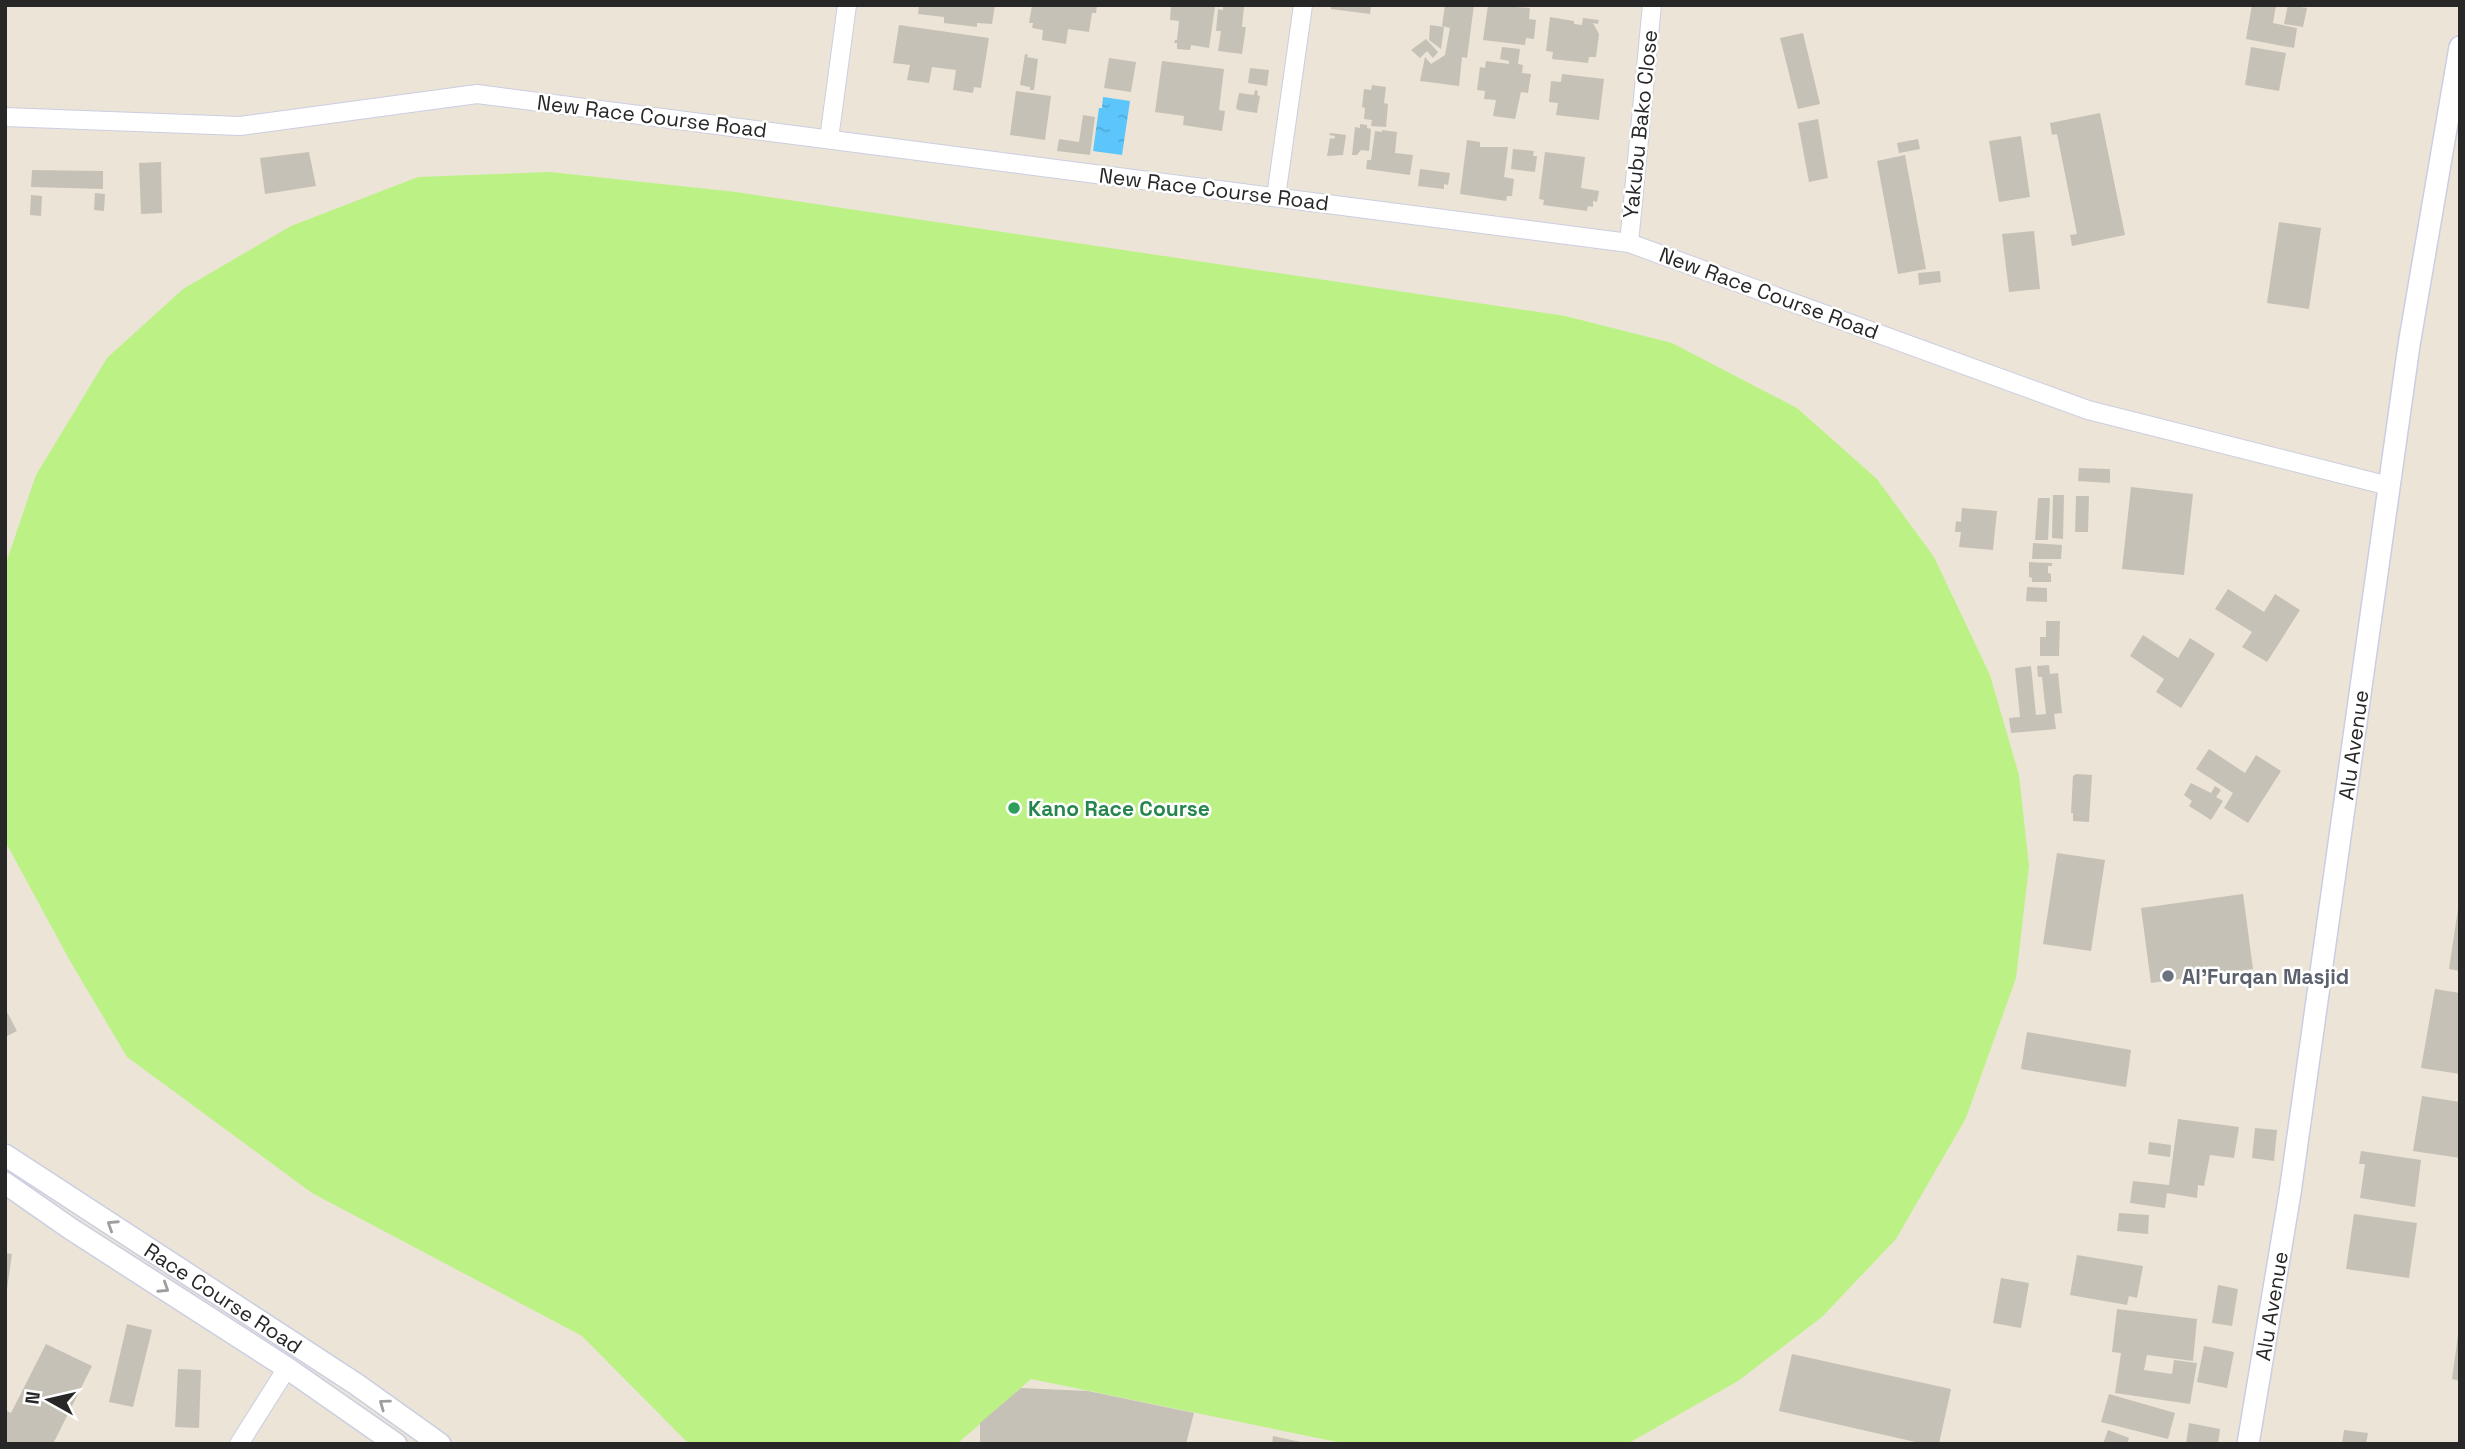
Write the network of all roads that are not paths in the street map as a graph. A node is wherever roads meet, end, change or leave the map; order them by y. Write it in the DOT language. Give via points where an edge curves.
graph roads {
  1 [pos="847,5"];
  2 [pos="1303,5"];
  3 [pos="1652,5"];
  4 [pos="2460,47"];
  5 [pos="5,117"];
  6 [pos="830,139"];
  7 [pos="1276,197"];
  8 [pos="1629,243"];
  9 [pos="2389,486"];
  10 [pos="5,1155"];
  11 [pos="5,1183"];
  12 [pos="287,1368"];
  13 [pos="239,1444"];
  14 [pos="396,1444"];
  15 [pos="440,1444"];
  16 [pos="2248,1444"];
  1 -- 6 [label="street"];
  2 -- 7 [label="street"];
  3 -- 8 [label="street, Yakubu Bako Close"];
  4 -- 9 [label="street, Alu Avenue"];
  5 -- 6 [label="street, New Race Course Road" via="240,126 477,94"];
  6 -- 7 [label="street, New Race Course Road"];
  7 -- 8 [label="street, New Race Course Road"];
  8 -- 9 [label="street, New Race Course Road" via="2088,410"];
  9 -- 16 [label="street, Alu Avenue" via="2290,1193"];
  15 -- 10 [label="street, Race Course Road, one-way"];
  11 -- 12 [label="street, Race Course Road, one-way"];
  12 -- 13 [label="street"];
  12 -- 14 [label="street, Race Course Road"];
}
